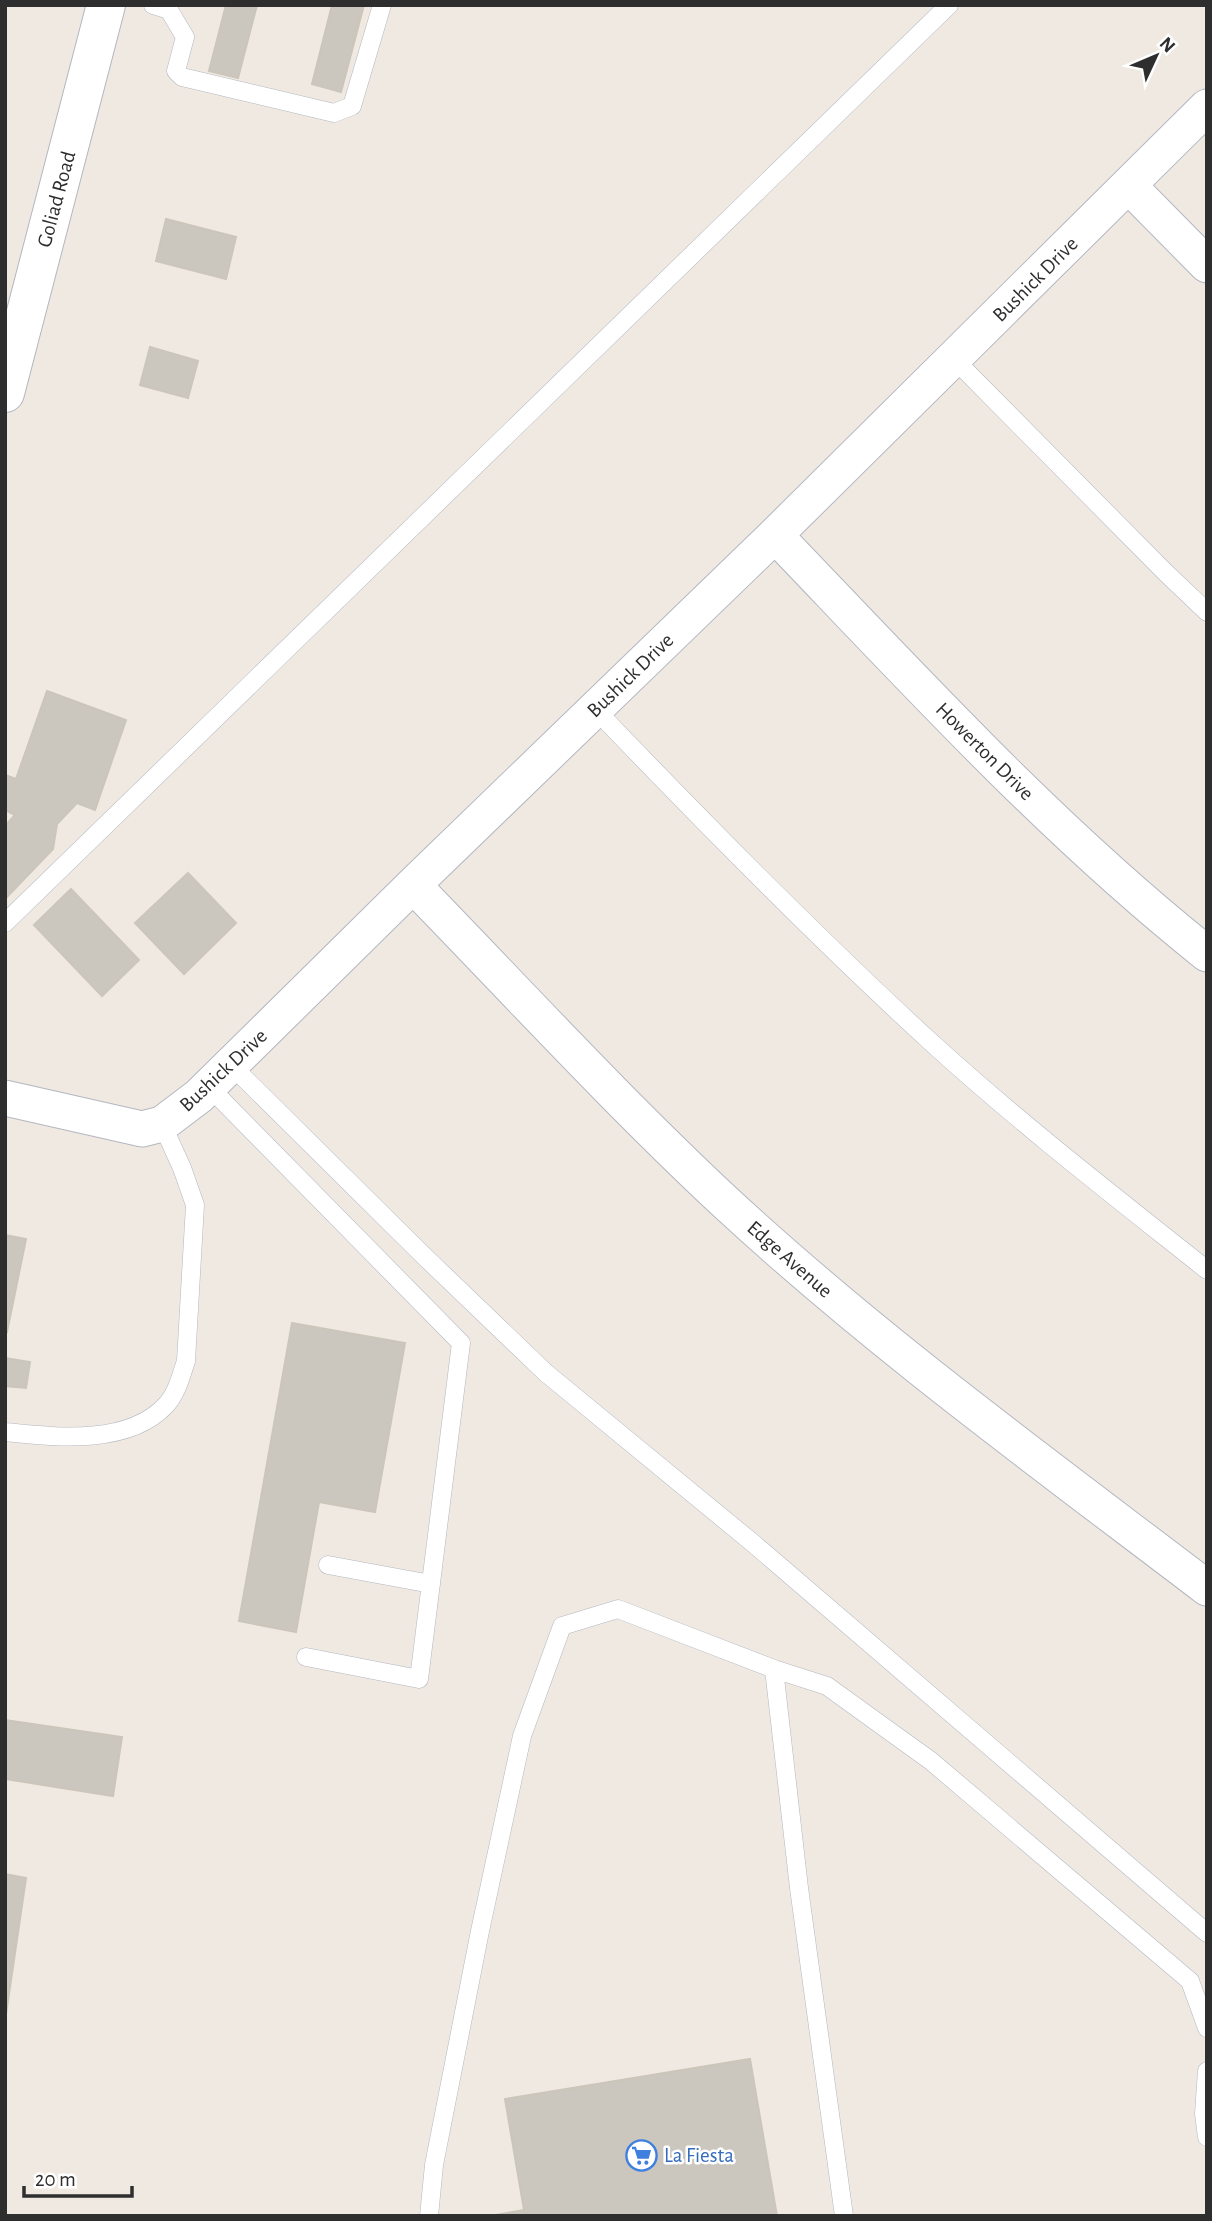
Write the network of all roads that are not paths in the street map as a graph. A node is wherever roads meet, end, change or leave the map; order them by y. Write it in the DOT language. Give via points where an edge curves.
graph roads {
  1 [pos="106,5"];
  2 [pos="382,5"];
  3 [pos="949,5"];
  4 [pos="164,7"];
  5 [pos="1207,107"];
  6 [pos="1129,186"];
  7 [pos="1207,265"];
  8 [pos="954,359"];
  9 [pos="5,393"];
  10 [pos="775,535"];
  11 [pos="1207,612"];
  12 [pos="595,709"];
  13 [pos="413,885"];
  14 [pos="5,923"];
  15 [pos="1207,954"];
  16 [pos="220,1076"];
  17 [pos="5,1098"];
  18 [pos="162,1124"];
  19 [pos="1207,1270"];
  20 [pos="5,1432"];
  21 [pos="328,1565"];
  22 [pos="431,1584"];
  23 [pos="1207,1588"];
  24 [pos="306,1657"];
  25 [pos="774,1669"];
  26 [pos="1207,1933"];
  27 [pos="1207,2028"];
  28 [pos="1207,2071"];
  29 [pos="1207,2137"];
  30 [pos="429,2216"];
  31 [pos="844,2216"];
  1 -- 9 [label="main road, Goliad Road"];
  2 -- 4 [label="lane" via="352,106 334,113 182,77 176,71 185,37"];
  3 -- 14 [label="lane"];
  5 -- 6 [label="street, Bushick Drive"];
  6 -- 7 [label="street"];
  6 -- 8 [label="street, Bushick Drive"];
  8 -- 10 [label="street, Bushick Drive"];
  8 -- 11 [label="lane"];
  10 -- 12 [label="street, Bushick Drive"];
  10 -- 15 [label="street, Howerton Drive" via="1099,864"];
  12 -- 13 [label="street, Bushick Drive"];
  12 -- 19 [label="lane" via="729,848 934,1045 1044,1141"];
  13 -- 16 [label="street, Bushick Drive"];
  13 -- 23 [label="street, Edge Avenue" via="650,1128 802,1270 923,1371"];
  16 -- 18 [label="street, Bushick Drive"];
  16 -- 22 [label="lane" via="461,1343"];
  16 -- 26 [label="lane" via="425,1257 546,1373 754,1544"];
  17 -- 18 [label="street, Bushick Drive" via="127,1127"];
  18 -- 20 [label="lane" via="195,1205 186,1361 179,1385 166,1405 142,1422 114,1433 61,1438"];
  21 -- 22 [label="lane"];
  22 -- 24 [label="lane" via="419,1679"];
  25 -- 27 [label="lane" via="827,1686 931,1761 1190,1981"];
  25 -- 30 [label="lane" via="618,1609 562,1626 519,1749 436,2151"];
  25 -- 31 [label="lane"];
  28 -- 29 [label="lane"];
}
